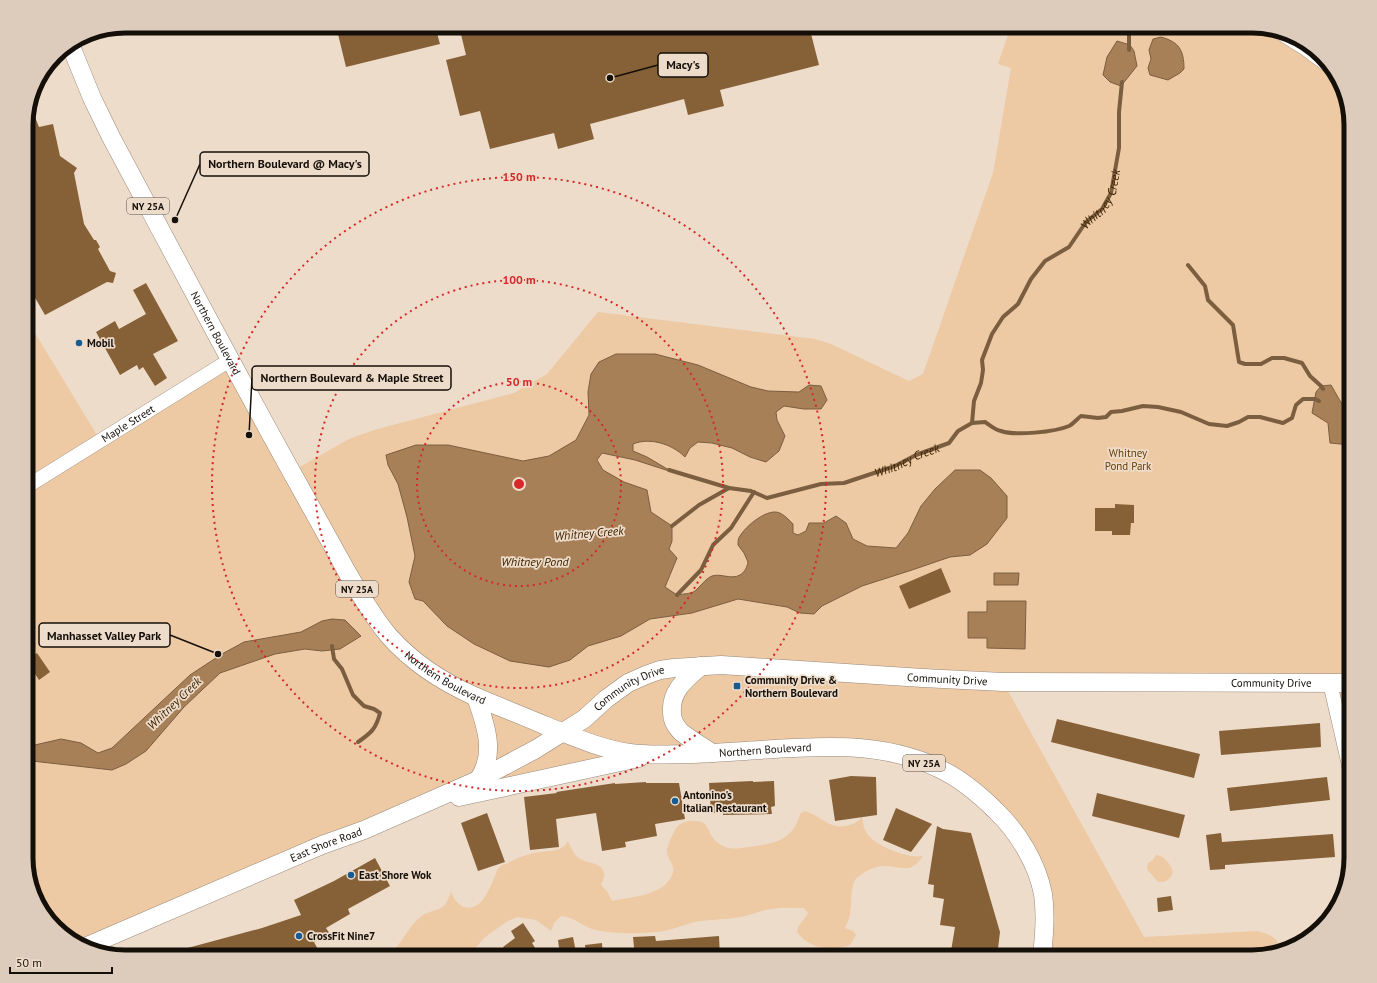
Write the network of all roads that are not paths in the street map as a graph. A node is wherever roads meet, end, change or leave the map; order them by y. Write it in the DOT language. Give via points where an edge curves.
graph roads {
  1 [pos="72,49"];
  2 [pos="230,360"];
  3 [pos="33,483"];
  4 [pos="701,666"];
  5 [pos="1330,683"];
  6 [pos="1344,683"];
  7 [pos="476,697"];
  8 [pos="563,732"];
  9 [pos="1344,744"];
  10 [pos="712,753"];
  11 [pos="652,755"];
  12 [pos="478,780"];
  13 [pos="419,805"];
  14 [pos="92,944"];
  15 [pos="1043,950"];
  1 -- 2 [label="main road, Northern Boulevard / NY 25A" via="111,137"];
  2 -- 3 [label="street, Maple Street"];
  2 -- 7 [label="main road, Northern Boulevard / NY 25A" via="368,609 399,646 449,683"];
  4 -- 5 [label="main road, Community Drive" via="740,666 1003,682"];
  4 -- 8 [label="main road, Community Drive" via="660,670 640,677 628,683 584,719"];
  4 -- 10 [label="main road" via="678,689 672,703 672,717 681,732"];
  5 -- 6 [label="main road, Community Drive"];
  5 -- 9 [label="street"];
  7 -- 8 [label="main road, Northern Boulevard / NY 25A"];
  7 -- 12 [label="main road" via="488,737 486,763"];
  8 -- 11 [label="main road, Northern Boulevard / NY 25A" via="604,748"];
  8 -- 12 [label="main road, East Shore Road"];
  10 -- 11 [label="main road, Northern Boulevard / NY 25A"];
  10 -- 15 [label="main road, Northern Boulevard / NY 25A" via="854,747 885,751 940,769 984,798 1003,817 1019,839 1036,869 1043,895 1045,923"];
  11 -- 13 [label="main road"];
  12 -- 13 [label="main road, East Shore Road"];
  13 -- 14 [label="main road, East Shore Road"];
}
